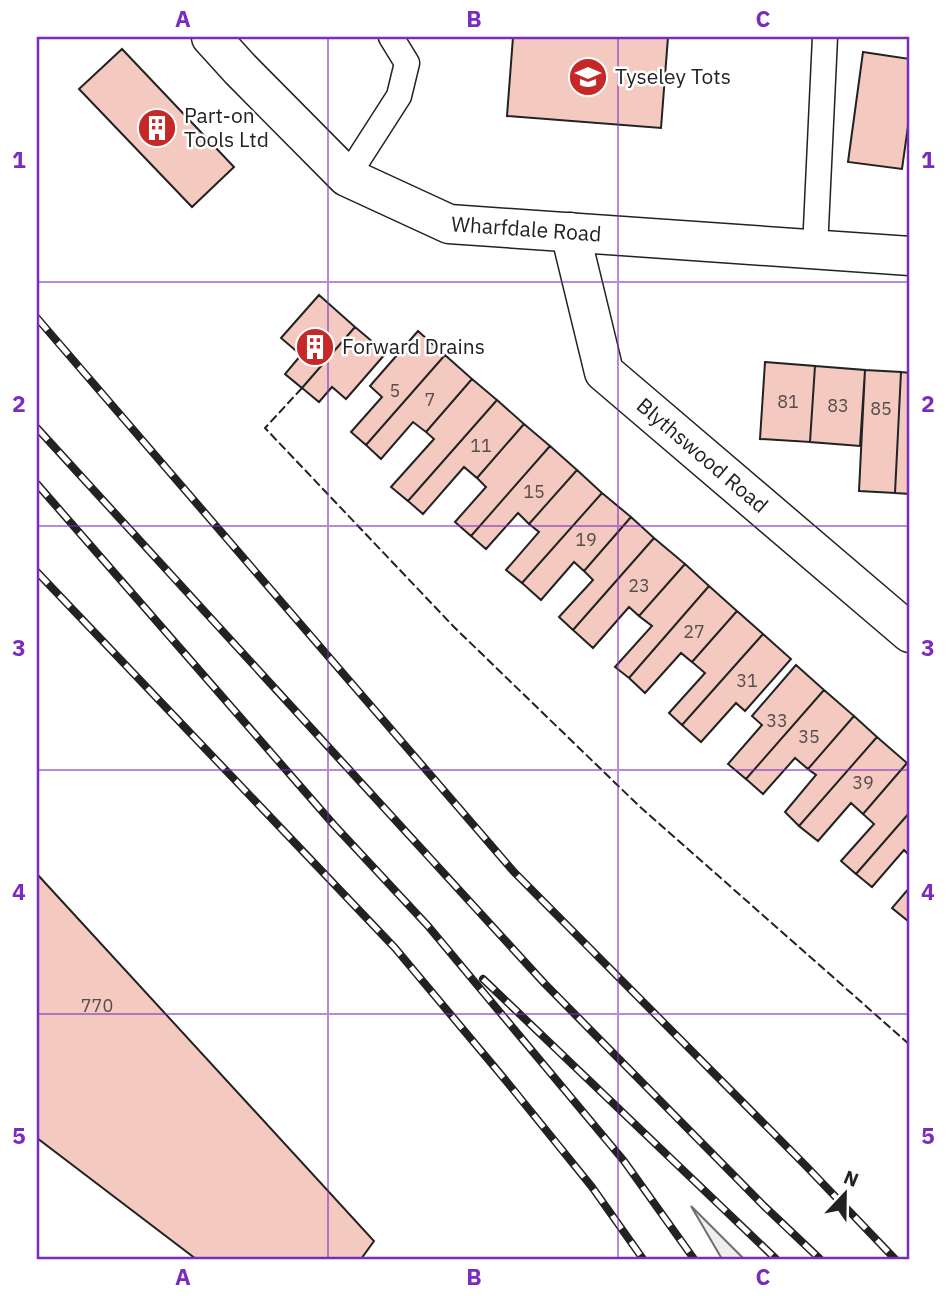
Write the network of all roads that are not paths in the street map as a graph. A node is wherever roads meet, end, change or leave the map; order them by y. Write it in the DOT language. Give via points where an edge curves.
graph roads {
  1 [pos="211,37"];
  2 [pos="391,37"];
  3 [pos="825,37"];
  4 [pos="347,177"];
  5 [pos="570,232"];
  6 [pos="815,249"];
  7 [pos="910,256"];
  8 [pos="910,633"];
  1 -- 4 [label="main road, Wharfdale Road"];
  2 -- 4 [label="lane" via="407,63 399,96"];
  3 -- 6 [label="lane"];
  4 -- 5 [label="main road, Wharfdale Road" via="449,224"];
  5 -- 6 [label="main road, Wharfdale Road"];
  5 -- 8 [label="main road, Blythswood Road" via="604,372"];
  6 -- 7 [label="main road, Wharfdale Road"];
}
